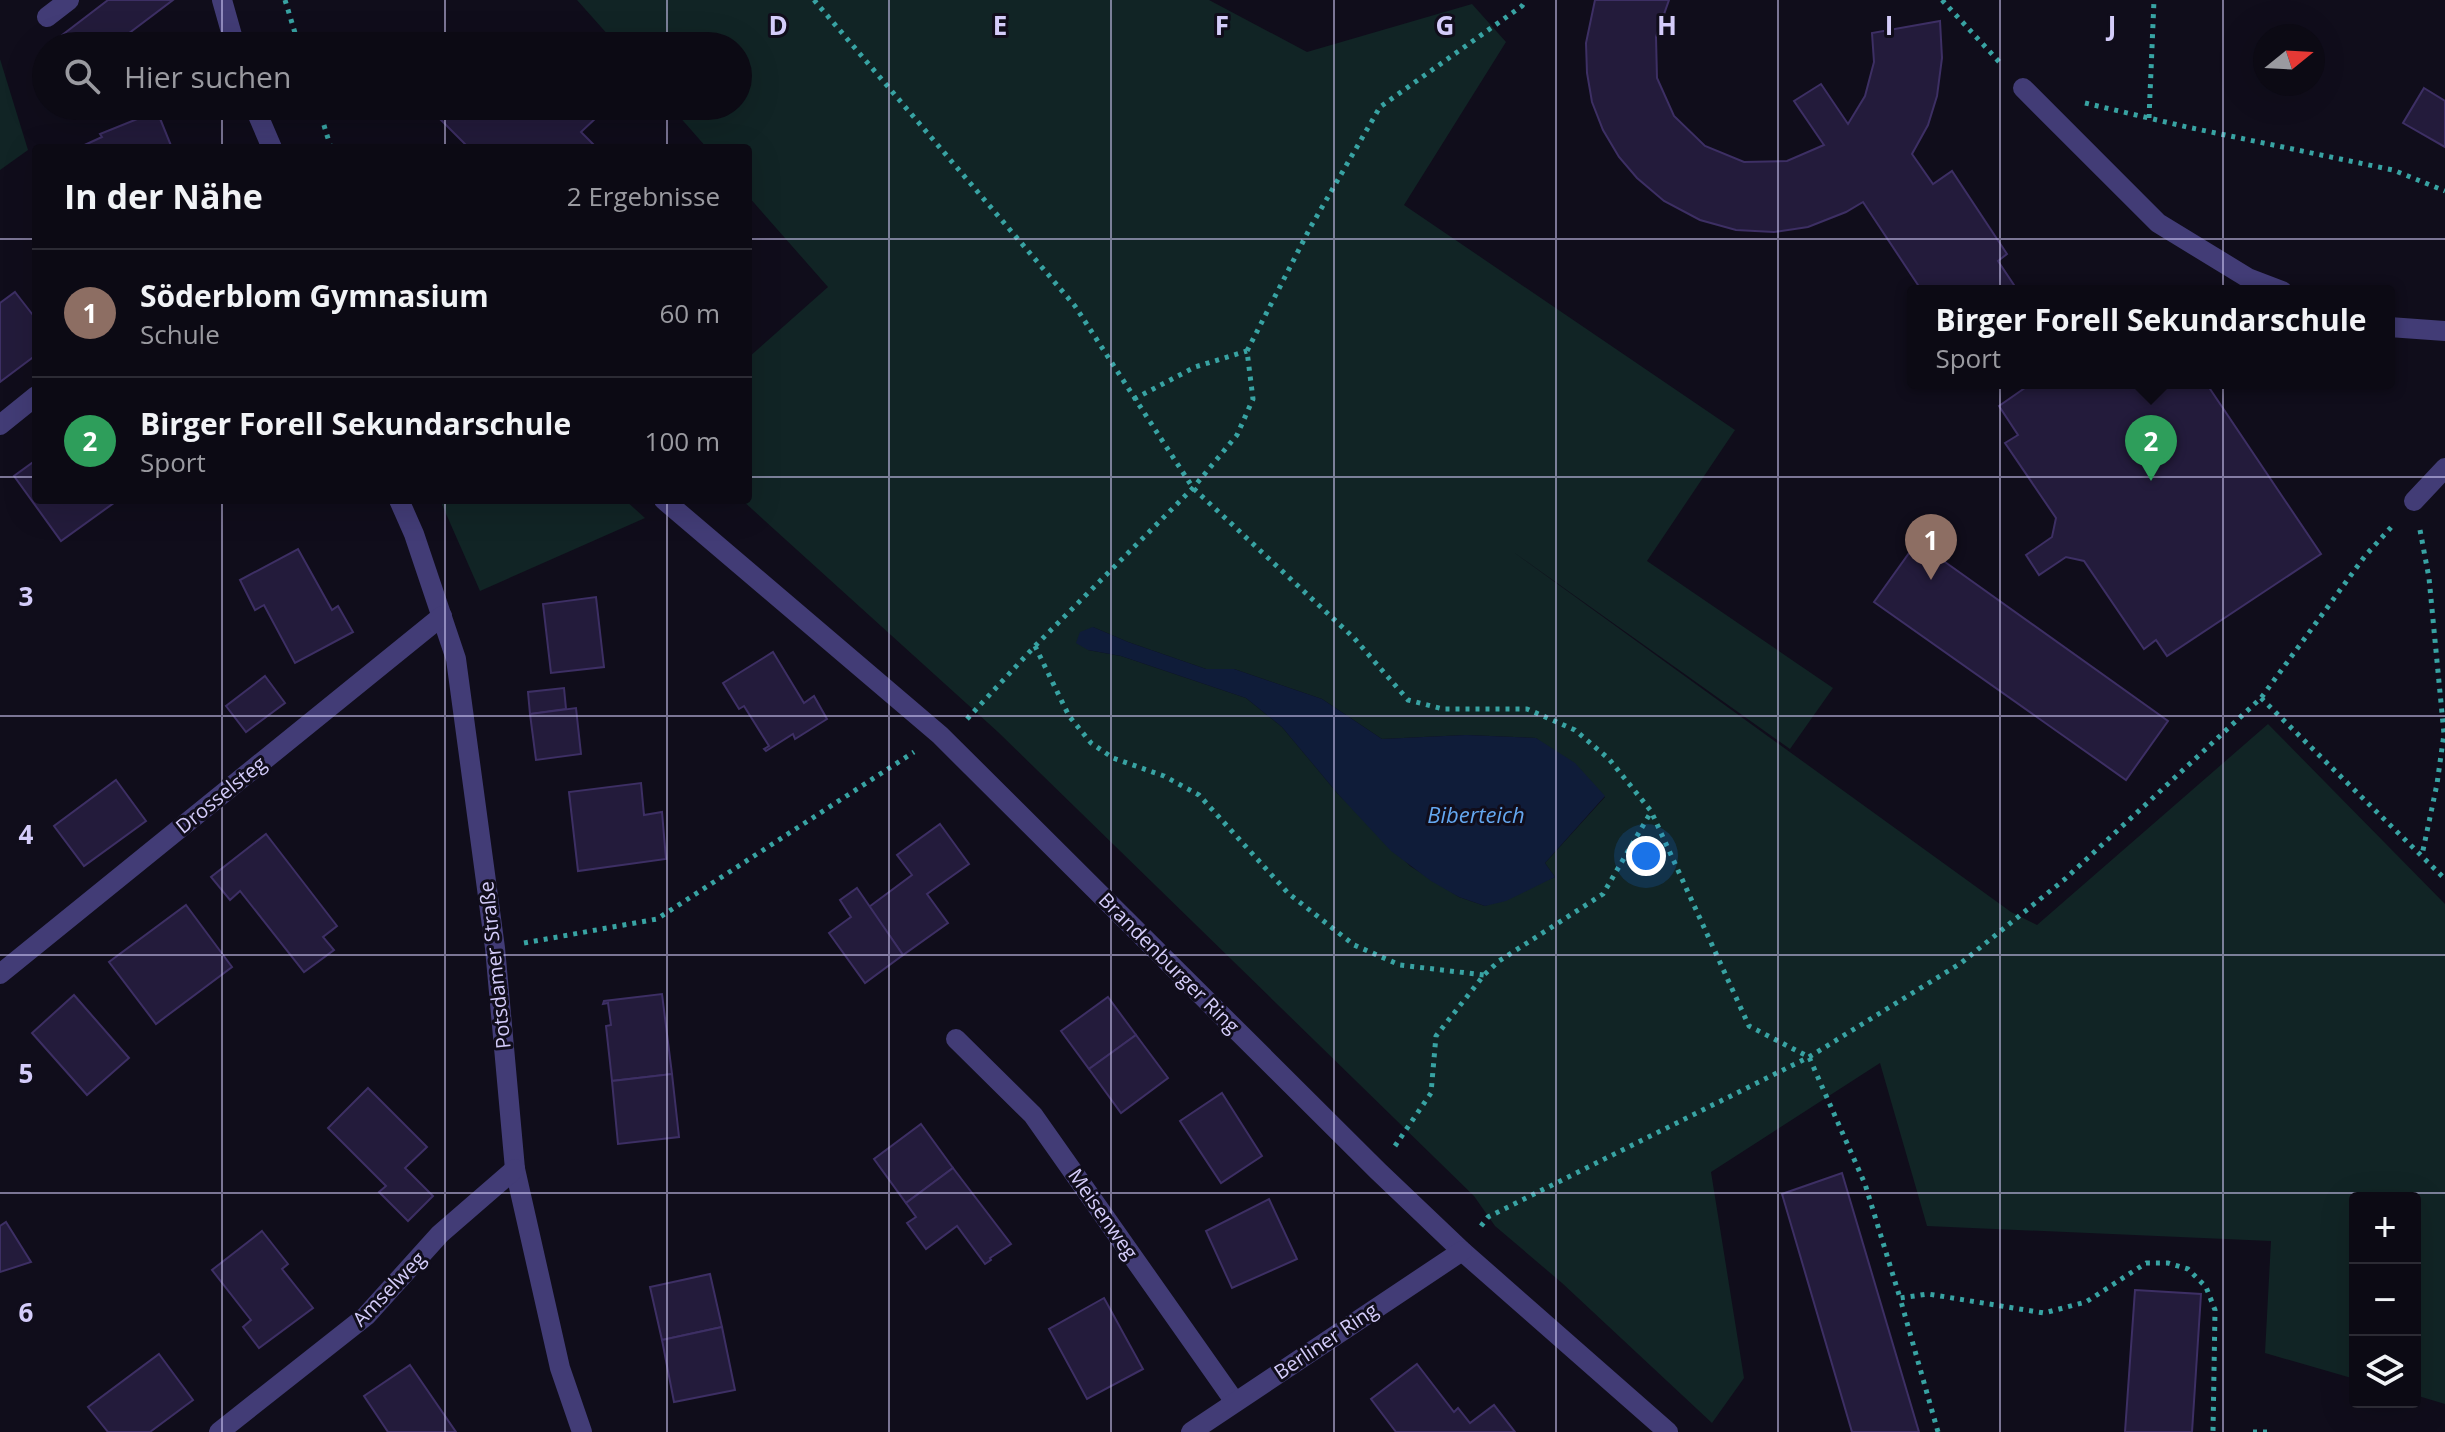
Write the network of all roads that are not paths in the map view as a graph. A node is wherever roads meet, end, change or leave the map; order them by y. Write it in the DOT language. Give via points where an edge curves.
graph roads {
  1 [pos="69,0"];
  2 [pos="222,0"];
  3 [pos="47,17"];
  4 [pos="231,32"];
  5 [pos="2023,88"];
  6 [pos="260,120"];
  7 [pos="270,144"];
  8 [pos="2266,285"];
  9 [pos="2395,327"];
  10 [pos="2445,331"];
  11 [pos="32,399"];
  12 [pos="0,425"];
  13 [pos="2445,468"];
  14 [pos="2414,501"];
  15 [pos="401,504"];
  16 [pos="669,504"];
  17 [pos="442,616"];
  18 [pos="0,974"];
  19 [pos="956,1039"];
  20 [pos="515,1169"];
  21 [pos="1462,1251"];
  22 [pos="1235,1402"];
  23 [pos="219,1432"];
  24 [pos="582,1432"];
  25 [pos="1191,1432"];
  26 [pos="1668,1432"];
  1 -- 3 [label="street"];
  2 -- 4 [label="street"];
  5 -- 8 [label="street" via="2158,223"];
  6 -- 7 [label="street"];
  9 -- 10 [label="street"];
  11 -- 12 [label="street"];
  13 -- 14 [label="street"];
  15 -- 17 [label="street, Potsdamer Straße"];
  16 -- 21 [label="street, Brandenburger Ring" via="940,735"];
  17 -- 18 [label="street, Drosselsteg"];
  17 -- 20 [label="street, Potsdamer Straße" via="456,659 495,948"];
  19 -- 22 [label="street, Meisenweg" via="1033,1115"];
  20 -- 23 [label="street, Amselweg" via="440,1234 366,1316"];
  20 -- 24 [label="street, Potsdamer Straße" via="560,1368"];
  21 -- 22 [label="street, Berliner Ring"];
  21 -- 26 [label="street, Brandenburger Ring"];
  22 -- 25 [label="street, Berliner Ring"];
}
